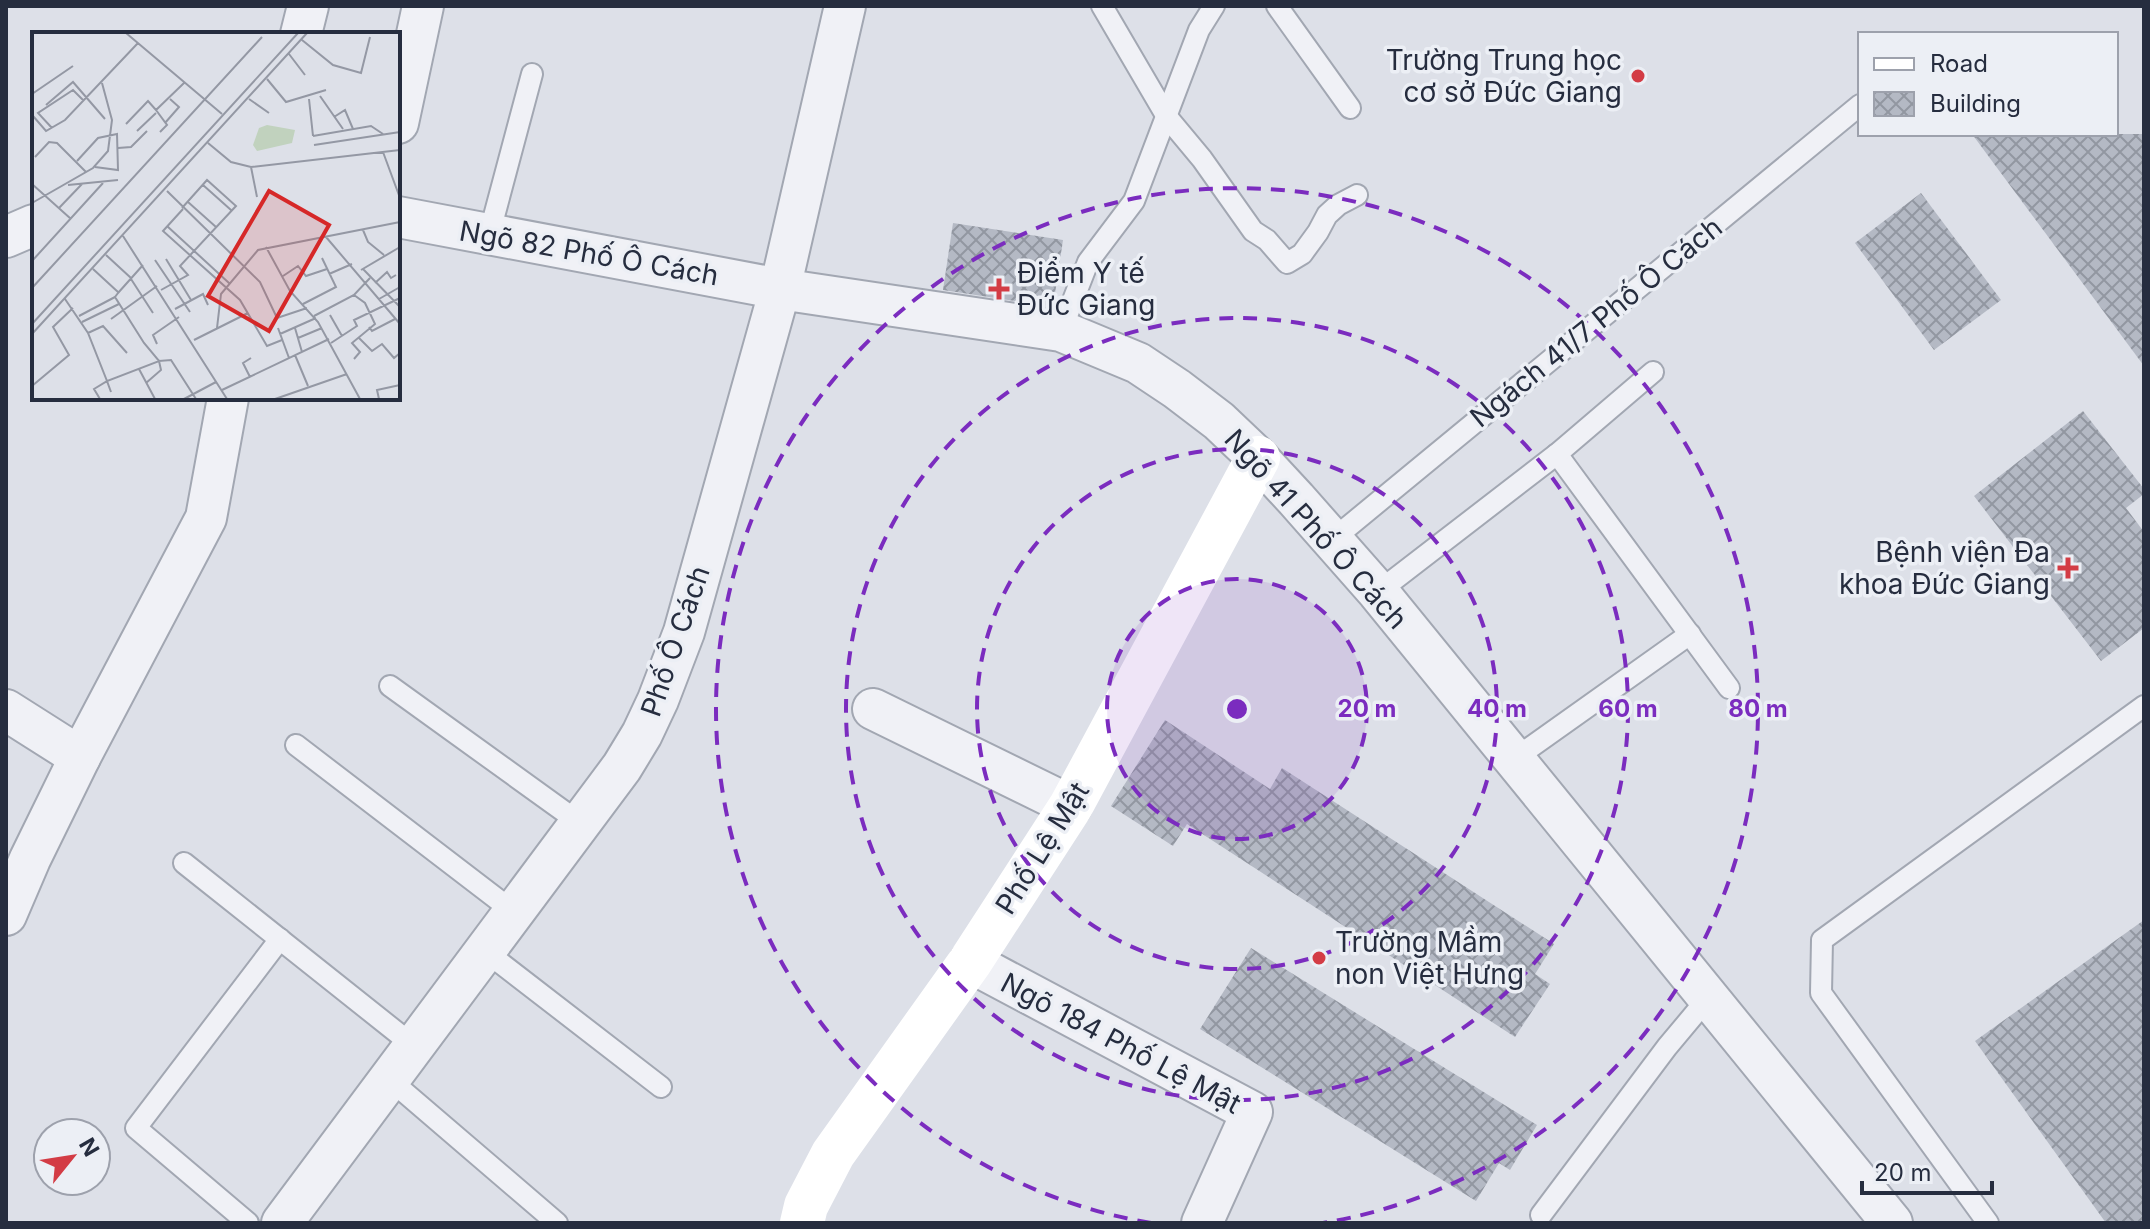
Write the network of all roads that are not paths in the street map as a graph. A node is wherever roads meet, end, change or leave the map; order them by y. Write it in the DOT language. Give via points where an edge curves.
graph roads {
  1 [pos="308,6"];
  2 [pos="423,6"];
  3 [pos="845,6"];
  4 [pos="1102,6"];
  5 [pos="1214,6"];
  6 [pos="1277,6"];
  7 [pos="302,32"];
  8 [pos="532,74"];
  9 [pos="1858,107"];
  10 [pos="1350,108"];
  11 [pos="400,114"];
  12 [pos="1167,117"];
  13 [pos="1357,195"];
  14 [pos="400,217"];
  15 [pos="32,226"];
  16 [pos="489,235"];
  17 [pos="6,237"];
  18 [pos="780,289"];
  19 [pos="1061,331"];
  20 [pos="1653,372"];
  21 [pos="228,400"];
  22 [pos="1557,454"];
  23 [pos="1258,458"];
  24 [pos="1332,540"];
  25 [pos="1378,592"];
  26 [pos="1690,634"];
  27 [pos="390,686"];
  28 [pos="1729,688"];
  29 [pos="2144,706"];
  30 [pos="873,709"];
  31 [pos="6,710"];
  32 [pos="296,745"];
  33 [pos="80,757"];
  34 [pos="1514,759"];
  35 [pos="1071,806"];
  36 [pos="580,823"];
  37 [pos="184,863"];
  38 [pos="514,912"];
  39 [pos="6,915"];
  40 [pos="280,939"];
  41 [pos="485,951"];
  42 [pos="970,962"];
  43 [pos="1708,998"];
  44 [pos="414,1046"];
  45 [pos="389,1079"];
  46 [pos="661,1087"];
  47 [pos="1541,1215"];
  48 [pos="1212,1219"];
  49 [pos="248,1223"];
  50 [pos="282,1223"];
  51 [pos="557,1223"];
  52 [pos="802,1223"];
  53 [pos="1892,1223"];
  54 [pos="1988,1223"];
  1 -- 7 [label="street"];
  2 -- 11 [label="street"];
  3 -- 18 [label="street, Phố Ô Cách"];
  4 -- 12 [label="lane"];
  5 -- 12 [label="lane" via="1199,30"];
  6 -- 10 [label="lane"];
  8 -- 16 [label="lane"];
  9 -- 24 [label="lane, Ngách 41/7 Phố Ô Cách"];
  12 -- 13 [label="lane" via="1253,231 1287,263 1302,254 1327,215"];
  12 -- 19 [label="lane" via="1134,201 1088,262"];
  14 -- 16 [label="street, Ngõ 82 Phố Ô Cách"];
  15 -- 17 [label="street"];
  16 -- 18 [label="street, Ngõ 82 Phố Ô Cách"];
  18 -- 19 [label="street, Ngõ 41 Phố Ô Cách"];
  18 -- 36 [label="street, Phố Ô Cách" via="672,667 642,734"];
  19 -- 23 [label="street, Ngõ 41 Phố Ô Cách" via="1138,363 1219,421"];
  20 -- 22 [label="lane"];
  21 -- 33 [label="street" via="206,518"];
  22 -- 25 [label="lane"];
  22 -- 26 [label="lane"];
  23 -- 24 [label="street, Ngõ 41 Phố Ô Cách"];
  23 -- 35 [label="street, Phố Lệ Mật"];
  24 -- 25 [label="street, Ngõ 41 Phố Ô Cách"];
  25 -- 34 [label="street, Ngõ 41 Phố Ô Cách"];
  26 -- 28 [label="lane"];
  26 -- 34 [label="lane"];
  27 -- 36 [label="lane"];
  29 -- 54 [label="lane" via="1822,940 1821,993"];
  30 -- 35 [label="street"];
  31 -- 33 [label="street"];
  32 -- 38 [label="lane"];
  33 -- 39 [label="street"];
  34 -- 43 [label="street, Ngõ 41 Phố Ô Cách"];
  35 -- 42 [label="street, Phố Lệ Mật"];
  36 -- 38 [label="street, Phố Ô Cách"];
  37 -- 40 [label="lane"];
  38 -- 41 [label="street, Phố Ô Cách"];
  40 -- 44 [label="lane"];
  40 -- 49 [label="lane" via="136,1128"];
  41 -- 44 [label="street, Phố Ô Cách"];
  41 -- 46 [label="lane"];
  42 -- 48 [label="street, Ngõ 184 Phố Lệ Mật" via="1252,1112"];
  42 -- 52 [label="street, Phố Lệ Mật" via="833,1154"];
  43 -- 47 [label="lane"];
  43 -- 53 [label="street, Ngõ 41 Phố Ô Cách"];
  44 -- 45 [label="street, Phố Ô Cách"];
  45 -- 50 [label="street, Phố Ô Cách"];
  45 -- 51 [label="lane"];
}
